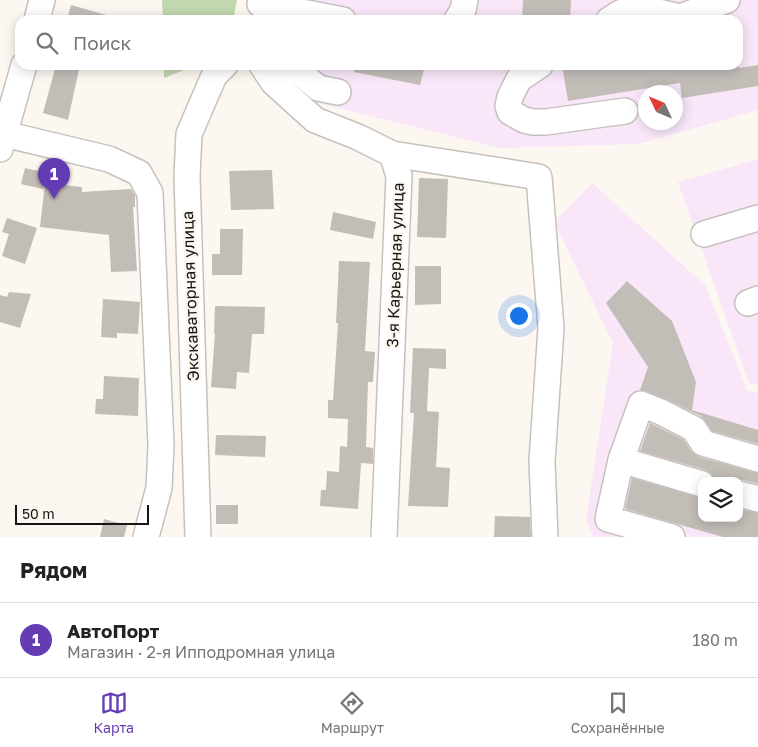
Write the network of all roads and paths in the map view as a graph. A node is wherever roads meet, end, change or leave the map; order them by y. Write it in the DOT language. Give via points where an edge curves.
graph roads {
  1 [pos="42,0"];
  2 [pos="466,0"];
  3 [pos="727,0"];
  4 [pos="259,8"];
  5 [pos="38,15"];
  6 [pos="290,15"];
  7 [pos="460,15"];
  8 [pos="617,15"];
  9 [pos="675,15"];
  10 [pos="683,15"];
  11 [pos="22,70"];
  12 [pos="220,70"];
  13 [pos="265,70"];
  14 [pos="297,70"];
  15 [pos="532,70"];
  16 [pos="338,92"];
  17 [pos="625,111"];
  18 [pos="1,139"];
  19 [pos="392,154"];
  20 [pos="758,218"];
  21 [pos="704,234"];
  22 [pos="758,459"];
  23 [pos="621,460"];
  24 [pos="698,483"];
  25 [pos="743,495"];
  26 [pos="758,499"];
  27 [pos="146,537"];
  28 [pos="198,537"];
  29 [pos="384,537"];
  30 [pos="545,537"];
  31 [pos="672,537"];
  1 -- 5 [label="street"];
  2 -- 7 [label="street"];
  3 -- 10 [label="street"];
  4 -- 6 [label="street"];
  8 -- 9 [label="street" via="631,9 645,9"];
  11 -- 18 [label="street"];
  12 -- 28 [label="street, Экскаваторная улица" via="214,76 189,134 187,176"];
  13 -- 19 [label="street" via="272,82 315,120 358,136"];
  14 -- 16 [label="street" via="318,88"];
  15 -- 17 [label="street" via="519,79 510,97 508,106 514,115 532,122 546,122"];
  18 -- 27 [label="street" via="109,159 139,174 150,193 161,445 159,488"];
  19 -- 29 [label="street, 3-я Карьерная улица" via="399,176"];
  19 -- 30 [label="street" via="539,177 551,328 542,461"];
  20 -- 21 [label="street"];
  22 -- 23 [label="street" via="703,443 694,429 641,404"];
  23 -- 24 [label="street"];
  23 -- 31 [label="street" via="608,519"];
  25 -- 26 [label="street"];
}
